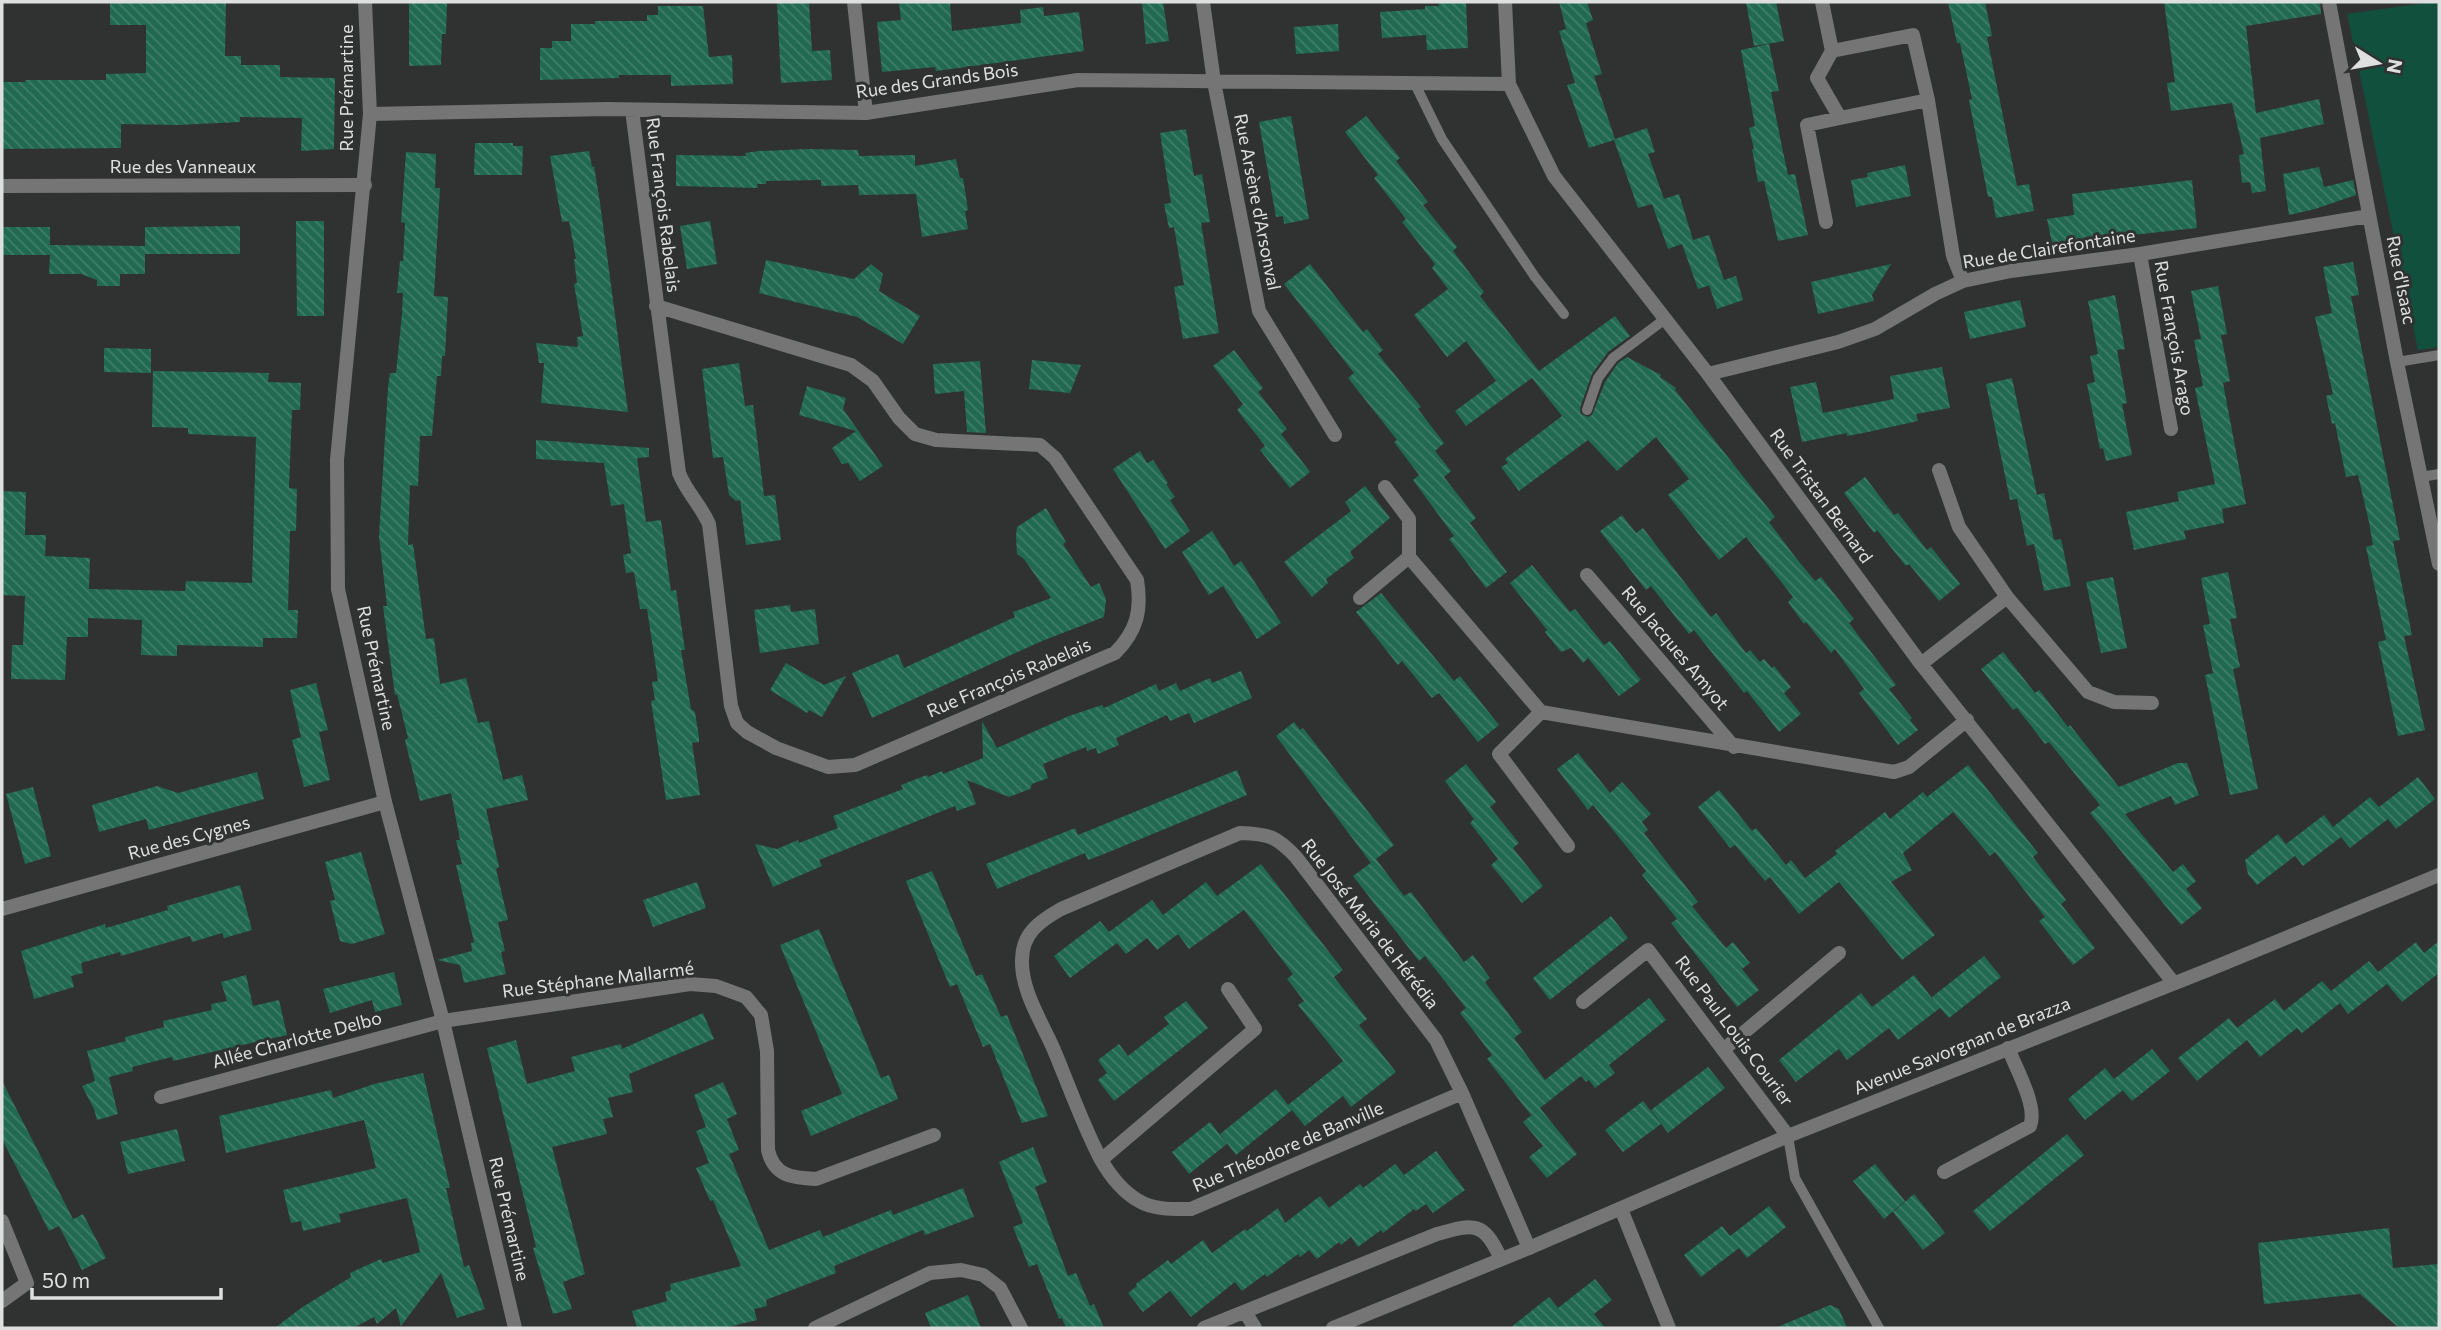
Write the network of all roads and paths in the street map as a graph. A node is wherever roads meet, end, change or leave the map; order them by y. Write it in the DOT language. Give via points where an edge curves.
graph roads {
  1 [pos="365,2"];
  2 [pos="854,2"];
  3 [pos="1203,2"];
  4 [pos="1505,2"];
  5 [pos="1822,2"];
  6 [pos="2329,2"];
  7 [pos="1832,51"];
  8 [pos="1214,82"];
  9 [pos="1414,82"];
  10 [pos="1509,84"];
  11 [pos="1928,100"];
  12 [pos="632,110"];
  13 [pos="866,113"];
  14 [pos="370,114"];
  15 [pos="1840,118"];
  16 [pos="365,185"];
  17 [pos="2,186"];
  18 [pos="2369,216"];
  19 [pos="1826,222"];
  20 [pos="2140,254"];
  21 [pos="1963,281"];
  22 [pos="656,306"];
  23 [pos="1564,314"];
  24 [pos="1665,319"];
  25 [pos="2439,355"];
  26 [pos="2397,362"];
  27 [pos="1708,374"];
  28 [pos="1587,410"];
  29 [pos="2171,429"];
  30 [pos="1335,435"];
  31 [pos="1938,470"];
  32 [pos="2439,474"];
  33 [pos="2421,477"];
  34 [pos="1385,487"];
  35 [pos="1409,557"];
  36 [pos="2439,564"];
  37 [pos="1587,575"];
  38 [pos="2007,597"];
  39 [pos="1360,598"];
  40 [pos="1921,664"];
  41 [pos="2152,703"];
  42 [pos="1541,712"];
  43 [pos="1968,720"];
  44 [pos="1734,747"];
  45 [pos="385,802"];
  46 [pos="1567,846"];
  47 [pos="2439,875"];
  48 [pos="2,909"];
  49 [pos="1026,937"];
  50 [pos="1839,953"];
  51 [pos="2173,982"];
  52 [pos="1228,989"];
  53 [pos="1583,1002"];
  54 [pos="443,1021"];
  55 [pos="2008,1048"];
  56 [pos="1723,1050"];
  57 [pos="1462,1093"];
  58 [pos="161,1097"];
  59 [pos="934,1135"];
  60 [pos="1788,1136"];
  61 [pos="1101,1160"];
  62 [pos="1944,1172"];
  63 [pos="1621,1209"];
  64 [pos="2,1220"];
  65 [pos="6,1237"];
  66 [pos="1529,1248"];
  67 [pos="1501,1259"];
  68 [pos="2,1301"];
  69 [pos="1245,1312"];
  70 [pos="513,1328"];
  71 [pos="815,1328"];
  72 [pos="1021,1328"];
  73 [pos="1204,1328"];
  74 [pos="1255,1328"];
  75 [pos="1333,1328"];
  76 [pos="1669,1328"];
  77 [pos="1880,1328"];
  1 -- 14 [label="street, Rue Prémartine"];
  2 -- 13 [label="street"];
  3 -- 8 [label="street, Rue Arsène d'Arsonval"];
  4 -- 10 [label="street, Rue Tristan Bernard"];
  5 -- 7 [label="street"];
  6 -- 18 [label="street, Rue d'Isaac"];
  7 -- 11 [label="street" via="1913,35"];
  7 -- 15 [label="street" via="1816,78"];
  8 -- 9 [label="street, Rue des Grands Bois"];
  8 -- 13 [label="street, Rue des Grands Bois" via="1078,80"];
  8 -- 30 [label="street, Rue Arsène d'Arsonval" via="1259,311"];
  9 -- 10 [label="street, Rue des Grands Bois"];
  9 -- 23 [label="lane" via="1442,139"];
  10 -- 24 [label="street, Rue Tristan Bernard" via="1554,176"];
  11 -- 15 [label="street"];
  11 -- 21 [label="street" via="1954,256"];
  12 -- 13 [label="street, Rue des Grands Bois"];
  12 -- 14 [label="street, Rue des Grands Bois"];
  12 -- 22 [label="street, Rue François Rabelais"];
  14 -- 16 [label="street, Rue Prémartine"];
  15 -- 19 [label="street" via="1807,125"];
  16 -- 17 [label="street, Rue des Vanneaux"];
  16 -- 45 [label="street, Rue Prémartine" via="337,460 338,589"];
  18 -- 20 [label="street, Rue de Clairefontaine"];
  18 -- 26 [label="street, Rue d'Isaac"];
  20 -- 21 [label="street, Rue de Clairefontaine"];
  20 -- 29 [label="street, Rue François Arago"];
  21 -- 27 [label="street, Rue de Clairefontaine" via="1875,329"];
  22 -- 22 [label="street, Rue François Rabelais" via="679,473 709,524 732,706 737,723 747,732 828,767 855,765 1115,653 1125,643 1140,602 1137,580 1055,458 1040,445 936,440 915,434 873,381 851,365"];
  24 -- 27 [label="street, Rue Tristan Bernard"];
  24 -- 28 [label="lane" via="1613,358 1598,378"];
  25 -- 26 [label="lane"];
  26 -- 33 [label="street, Rue d'Isaac"];
  27 -- 40 [label="street, Rue Tristan Bernard"];
  31 -- 38 [label="street" via="1959,527"];
  32 -- 33 [label="lane"];
  33 -- 36 [label="street, Rue d'Isaac"];
  34 -- 35 [label="street" via="1409,519"];
  35 -- 39 [label="street"];
  35 -- 42 [label="street"];
  37 -- 44 [label="street, Rue Jacques Amyot"];
  38 -- 40 [label="street"];
  38 -- 41 [label="street" via="2088,692 2114,702"];
  40 -- 43 [label="street, Rue Tristan Bernard"];
  42 -- 44 [label="street"];
  42 -- 46 [label="street" via="1499,754"];
  43 -- 44 [label="street" via="1909,767 1894,772"];
  43 -- 51 [label="street, Rue Tristan Bernard"];
  45 -- 48 [label="street, Rue des Cygnes"];
  45 -- 54 [label="street, Rue Prémartine"];
  47 -- 51 [label="street, Avenue Savorgnan de Brazza"];
  49 -- 57 [label="street, Rue José Maria de Hérédia" via="1041,920 1062,909 1240,833 1267,834 1296,857 1436,1040"];
  49 -- 61 [label="street, Rue Théodore de Banville" via="1021,960 1025,985"];
  50 -- 56 [label="street"];
  51 -- 55 [label="street, Avenue Savorgnan de Brazza"];
  52 -- 61 [label="street" via="1255,1029"];
  53 -- 56 [label="street, Rue Paul Louis Courier" via="1648,950"];
  54 -- 58 [label="street, Allée Charlotte Delbo"];
  54 -- 59 [label="street, Rue Stéphane Mallarmé" via="690,984 716,986 746,997 761,1015 767,1051 768,1150 771,1162 782,1173 816,1179"];
  54 -- 70 [label="street, Rue Prémartine"];
  55 -- 60 [label="street, Avenue Savorgnan de Brazza"];
  55 -- 62 [label="street" via="2030,1104 2033,1117 2029,1126"];
  56 -- 60 [label="street, Rue Paul Louis Courier"];
  57 -- 61 [label="street, Rue Théodore de Banville" via="1191,1209 1161,1209 1140,1202 1119,1185"];
  57 -- 66 [label="street, Rue José Maria de Hérédia"];
  60 -- 63 [label="street, Avenue Savorgnan de Brazza"];
  60 -- 77 [label="lane" via="1795,1178"];
  63 -- 66 [label="street, Avenue Savorgnan de Brazza"];
  63 -- 76 [label="street"];
  64 -- 65 [label="street"];
  65 -- 68 [label="street" via="27,1283"];
  66 -- 67 [label="street, Avenue Savorgnan de Brazza"];
  67 -- 69 [label="street" via="1491,1237 1479,1229 1461,1227"];
  67 -- 75 [label="street, Avenue Savorgnan de Brazza"];
  69 -- 73 [label="street"];
  69 -- 74 [label="street"];
  71 -- 72 [label="street" via="930,1273 961,1270 983,1275 1000,1288"];
}
